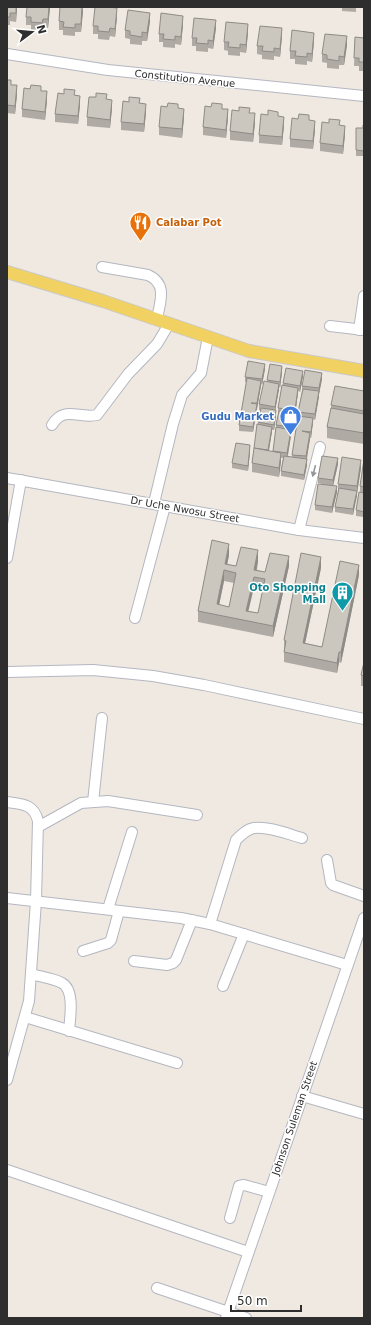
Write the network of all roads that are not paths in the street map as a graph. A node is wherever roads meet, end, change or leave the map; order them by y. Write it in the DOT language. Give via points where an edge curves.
graph roads {
  1 [pos="7,54"];
  2 [pos="364,96"];
  3 [pos="102,267"];
  4 [pos="7,272"];
  5 [pos="364,296"];
  6 [pos="157,320"];
  7 [pos="169,324"];
  8 [pos="330,326"];
  9 [pos="361,330"];
  10 [pos="208,338"];
  11 [pos="364,371"];
  12 [pos="52,425"];
  13 [pos="320,447"];
  14 [pos="7,478"];
  15 [pos="21,480"];
  16 [pos="154,504"];
  17 [pos="165,506"];
  18 [pos="300,530"];
  19 [pos="364,538"];
  20 [pos="7,558"];
  21 [pos="135,618"];
  22 [pos="7,672"];
  23 [pos="102,718"];
  24 [pos="364,718"];
  25 [pos="7,802"];
  26 [pos="93,802"];
  27 [pos="197,815"];
  28 [pos="38,827"];
  29 [pos="132,832"];
  30 [pos="302,838"];
  31 [pos="327,860"];
  32 [pos="364,896"];
  33 [pos="7,898"];
  34 [pos="36,901"];
  35 [pos="108,909"];
  36 [pos="119,911"];
  37 [pos="364,918"];
  38 [pos="192,920"];
  39 [pos="210,924"];
  40 [pos="244,934"];
  41 [pos="83,951"];
  42 [pos="134,961"];
  43 [pos="347,966"];
  44 [pos="31,974"];
  45 [pos="224,986"];
  46 [pos="25,1017"];
  47 [pos="69,1031"];
  48 [pos="177,1063"];
  49 [pos="8,1075"];
  50 [pos="302,1096"];
  51 [pos="364,1114"];
  52 [pos="7,1170"];
  53 [pos="269,1192"];
  54 [pos="230,1218"];
  55 [pos="248,1252"];
  56 [pos="157,1288"];
  57 [pos="227,1315"];
  58 [pos="246,1318"];
  1 -- 2 [label="street, Constitution Avenue" via="108,70"];
  3 -- 6 [label="street" via="148,275 159,282 162,293"];
  4 -- 6 [label="main road"];
  5 -- 9 [label="street"];
  6 -- 7 [label="main road"];
  7 -- 10 [label="main road"];
  7 -- 12 [label="street" via="157,344 128,374 97,415 64,414 56,417"];
  8 -- 9 [label="street"];
  10 -- 11 [label="main road" via="249,351"];
  10 -- 16 [label="street" via="201,373 182,395"];
  13 -- 18 [label="street, one-way"];
  14 -- 15 [label="street, Dr Uche Nwosu Street"];
  15 -- 16 [label="street, Dr Uche Nwosu Street"];
  15 -- 20 [label="street"];
  16 -- 17 [label="street, Dr Uche Nwosu Street"];
  17 -- 18 [label="street, Dr Uche Nwosu Street"];
  17 -- 21 [label="street"];
  18 -- 19 [label="street, Dr Uche Nwosu Street"];
  22 -- 24 [label="street" via="93,670 153,676"];
  23 -- 26 [label="street"];
  25 -- 28 [label="street" via="34,810"];
  26 -- 27 [label="street" via="108,801"];
  26 -- 28 [label="street" via="81,803"];
  28 -- 34 [label="street"];
  29 -- 35 [label="street"];
  30 -- 39 [label="street" via="266,828 254,828 243,833 236,840"];
  31 -- 32 [label="street" via="333,885"];
  33 -- 34 [label="street"];
  34 -- 35 [label="street"];
  34 -- 44 [label="street"];
  35 -- 36 [label="street"];
  36 -- 38 [label="street"];
  36 -- 41 [label="street" via="111,940"];
  37 -- 43 [label="street, Johnson Suleman Street"];
  38 -- 39 [label="street"];
  38 -- 42 [label="street" via="176,960 172,963 167,965"];
  39 -- 40 [label="street"];
  40 -- 43 [label="street"];
  40 -- 45 [label="street"];
  43 -- 50 [label="street, Johnson Suleman Street"];
  44 -- 46 [label="street"];
  44 -- 47 [label="street" via="63,983 68,989 71,998"];
  46 -- 47 [label="street"];
  46 -- 49 [label="street"];
  47 -- 48 [label="street"];
  50 -- 51 [label="street"];
  50 -- 53 [label="street, Johnson Suleman Street"];
  52 -- 55 [label="street"];
  53 -- 54 [label="street" via="239,1186"];
  53 -- 55 [label="street, Johnson Suleman Street"];
  55 -- 57 [label="street, Johnson Suleman Street"];
  56 -- 57 [label="street"];
  57 -- 58 [label="street"];
}
